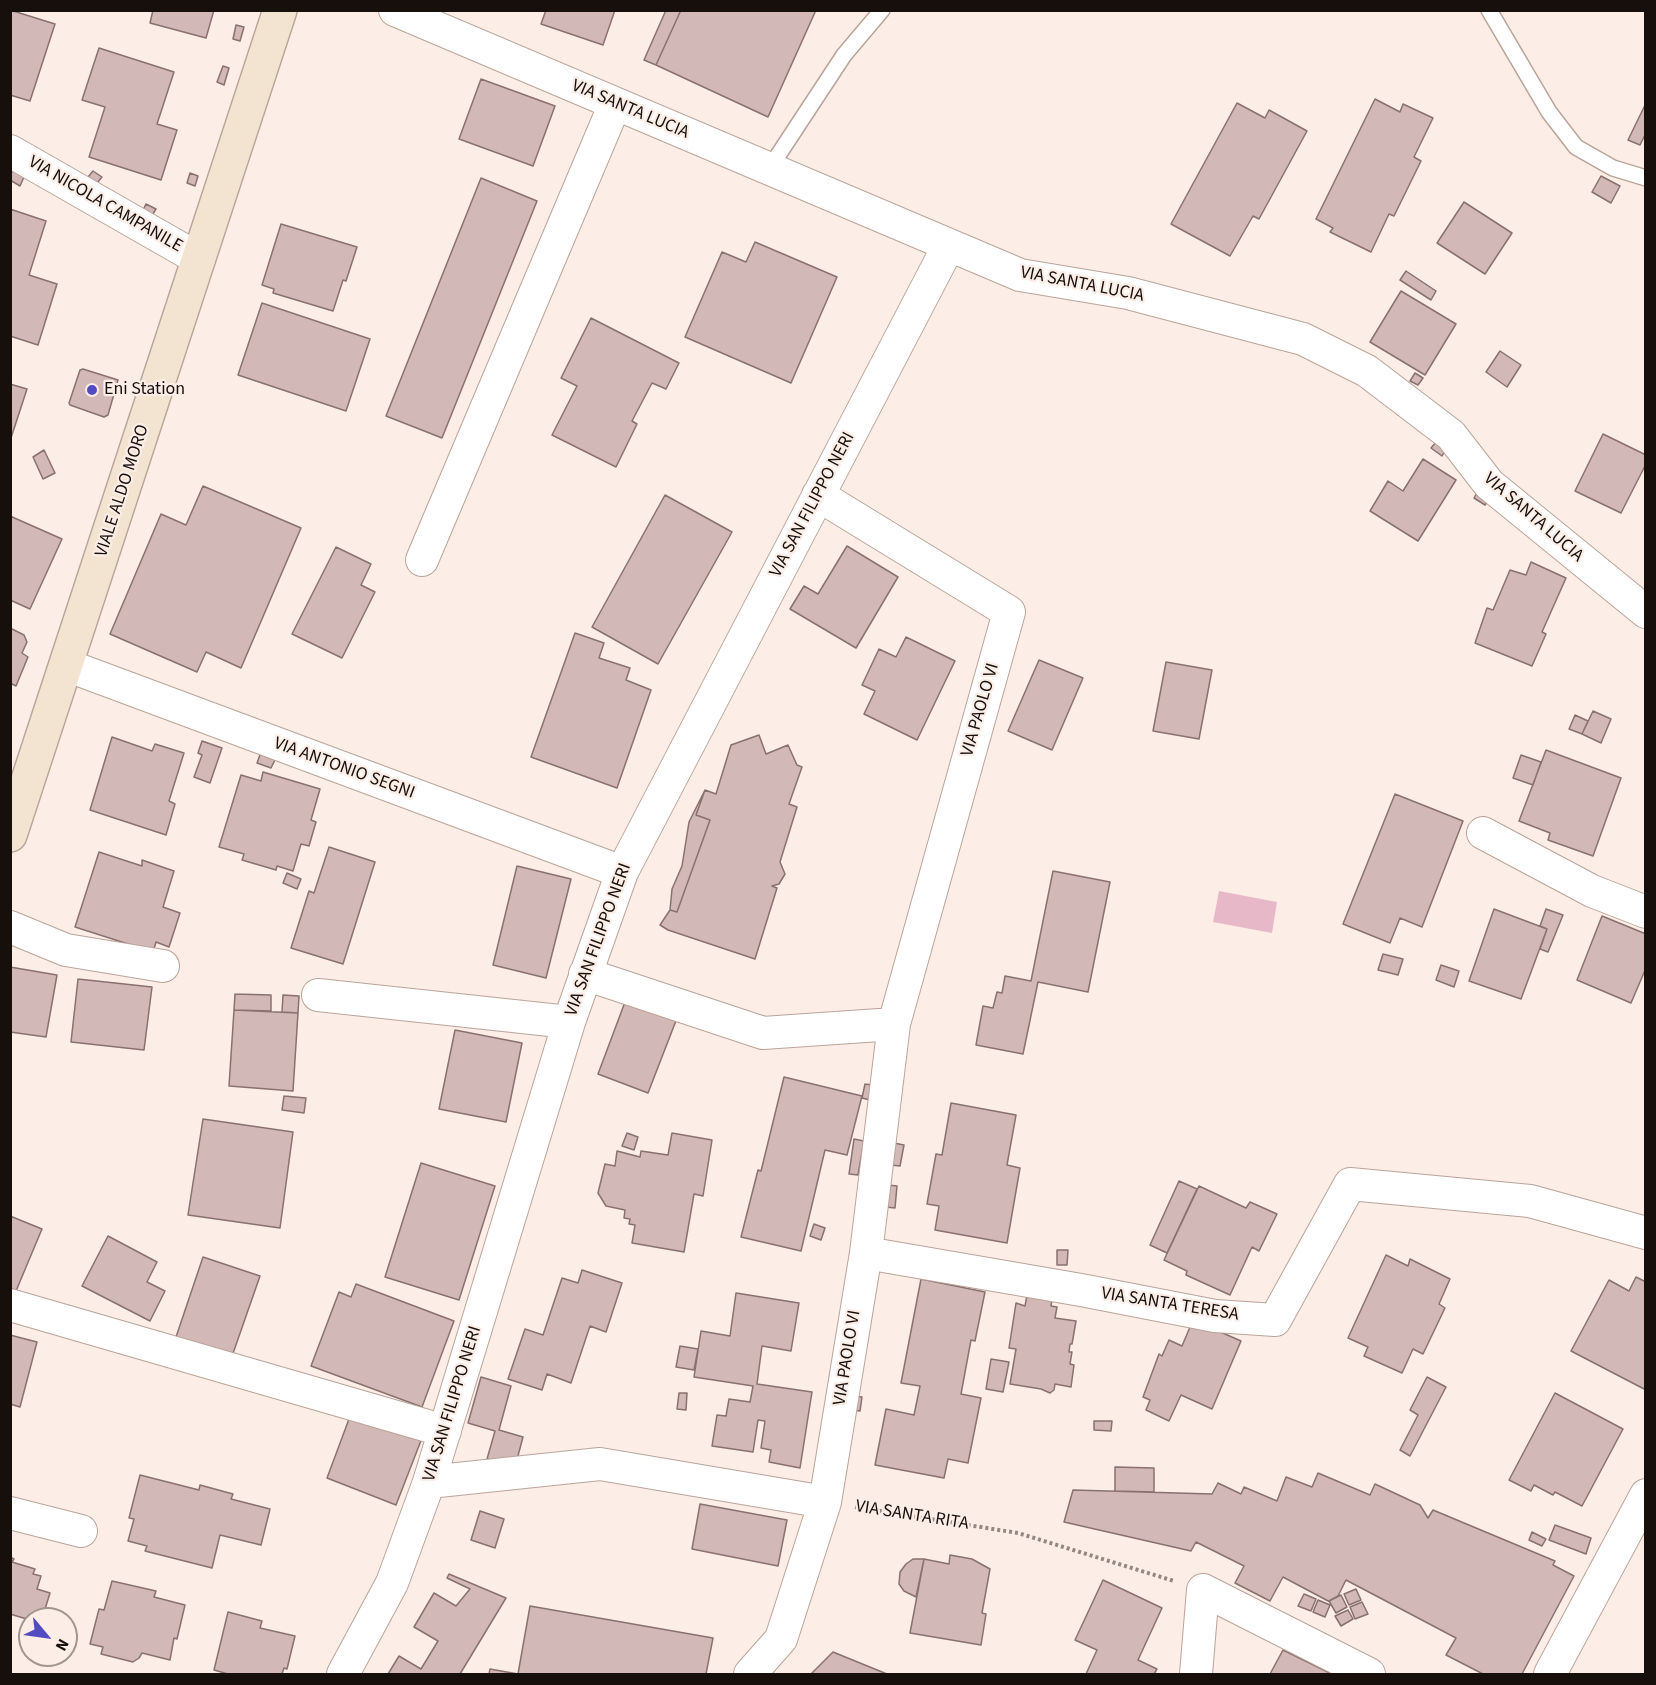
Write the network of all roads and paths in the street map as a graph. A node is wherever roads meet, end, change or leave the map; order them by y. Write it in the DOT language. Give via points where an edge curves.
graph roads {
  1 [pos="280,10"];
  2 [pos="395,10"];
  3 [pos="882,10"];
  4 [pos="1489,10"];
  5 [pos="615,104"];
  6 [pos="10,151"];
  7 [pos="769,168"];
  8 [pos="1646,178"];
  9 [pos="949,245"];
  10 [pos="199,259"];
  11 [pos="818,495"];
  12 [pos="422,560"];
  13 [pos="1646,612"];
  14 [pos="66,665"];
  15 [pos="1483,833"];
  16 [pos="10,835"];
  17 [pos="622,872"];
  18 [pos="1646,912"];
  19 [pos="10,927"];
  20 [pos="163,966"];
  21 [pos="585,974"];
  22 [pos="318,995"];
  23 [pos="569,1022"];
  24 [pos="894,1024"];
  25 [pos="1646,1233"];
  26 [pos="866,1253"];
  27 [pos="10,1305"];
  28 [pos="445,1431"];
  29 [pos="429,1482"];
  30 [pos="1646,1495"];
  31 [pos="825,1502"];
  32 [pos="10,1513"];
  33 [pos="81,1531"];
  34 [pos="1203,1590"];
  35 [pos="343,1674"];
  36 [pos="750,1674"];
  37 [pos="1196,1674"];
  38 [pos="1369,1674"];
  39 [pos="1550,1674"];
  1 -- 10 [label="main road, VIALE ALDO MORO"];
  2 -- 5 [label="street, VIA SANTA LUCIA"];
  3 -- 7 [label="lane" via="844,55"];
  4 -- 8 [label="lane" via="1549,112 1576,147 1613,168"];
  5 -- 7 [label="street, VIA SANTA LUCIA"];
  5 -- 12 [label="street"];
  6 -- 10 [label="street, VIA NICOLA CAMPANILE"];
  7 -- 9 [label="street, VIA SANTA LUCIA"];
  9 -- 11 [label="street, VIA SAN FILIPPO NERI"];
  9 -- 13 [label="street, VIA SANTA LUCIA" via="1020,275 1128,293 1303,339 1367,371 1451,435 1489,484"];
  10 -- 14 [label="main road, VIALE ALDO MORO"];
  11 -- 17 [label="street, VIA SAN FILIPPO NERI"];
  11 -- 24 [label="street, VIA PAOLO VI" via="1009,612"];
  14 -- 16 [label="main road, VIALE ALDO MORO"];
  14 -- 17 [label="street, VIA ANTONIO SEGNI"];
  15 -- 18 [label="street" via="1592,891"];
  17 -- 21 [label="street, VIA SAN FILIPPO NERI"];
  19 -- 20 [label="street" via="66,951"];
  21 -- 23 [label="street, VIA SAN FILIPPO NERI"];
  21 -- 24 [label="street" via="763,1034"];
  22 -- 23 [label="street"];
  23 -- 28 [label="street, VIA SAN FILIPPO NERI"];
  24 -- 26 [label="street, VIA PAOLO VI"];
  25 -- 26 [label="street, VIA SANTA TERESA" via="1530,1202 1350,1184 1275,1320 1215,1316"];
  26 -- 31 [label="street, VIA PAOLO VI"];
  27 -- 28 [label="street"];
  28 -- 29 [label="street, VIA SAN FILIPPO NERI"];
  29 -- 31 [label="street" via="600,1464"];
  29 -- 35 [label="street, VIA SAN FILIPPO NERI" via="392,1583"];
  30 -- 39 [label="street"];
  31 -- 34 [label="path, VIA SANTA RITA" via="1018,1533"];
  31 -- 36 [label="street, VIA PAOLO VI" via="781,1639"];
  32 -- 33 [label="street"];
  34 -- 37 [label="street"];
  34 -- 38 [label="street"];
}
